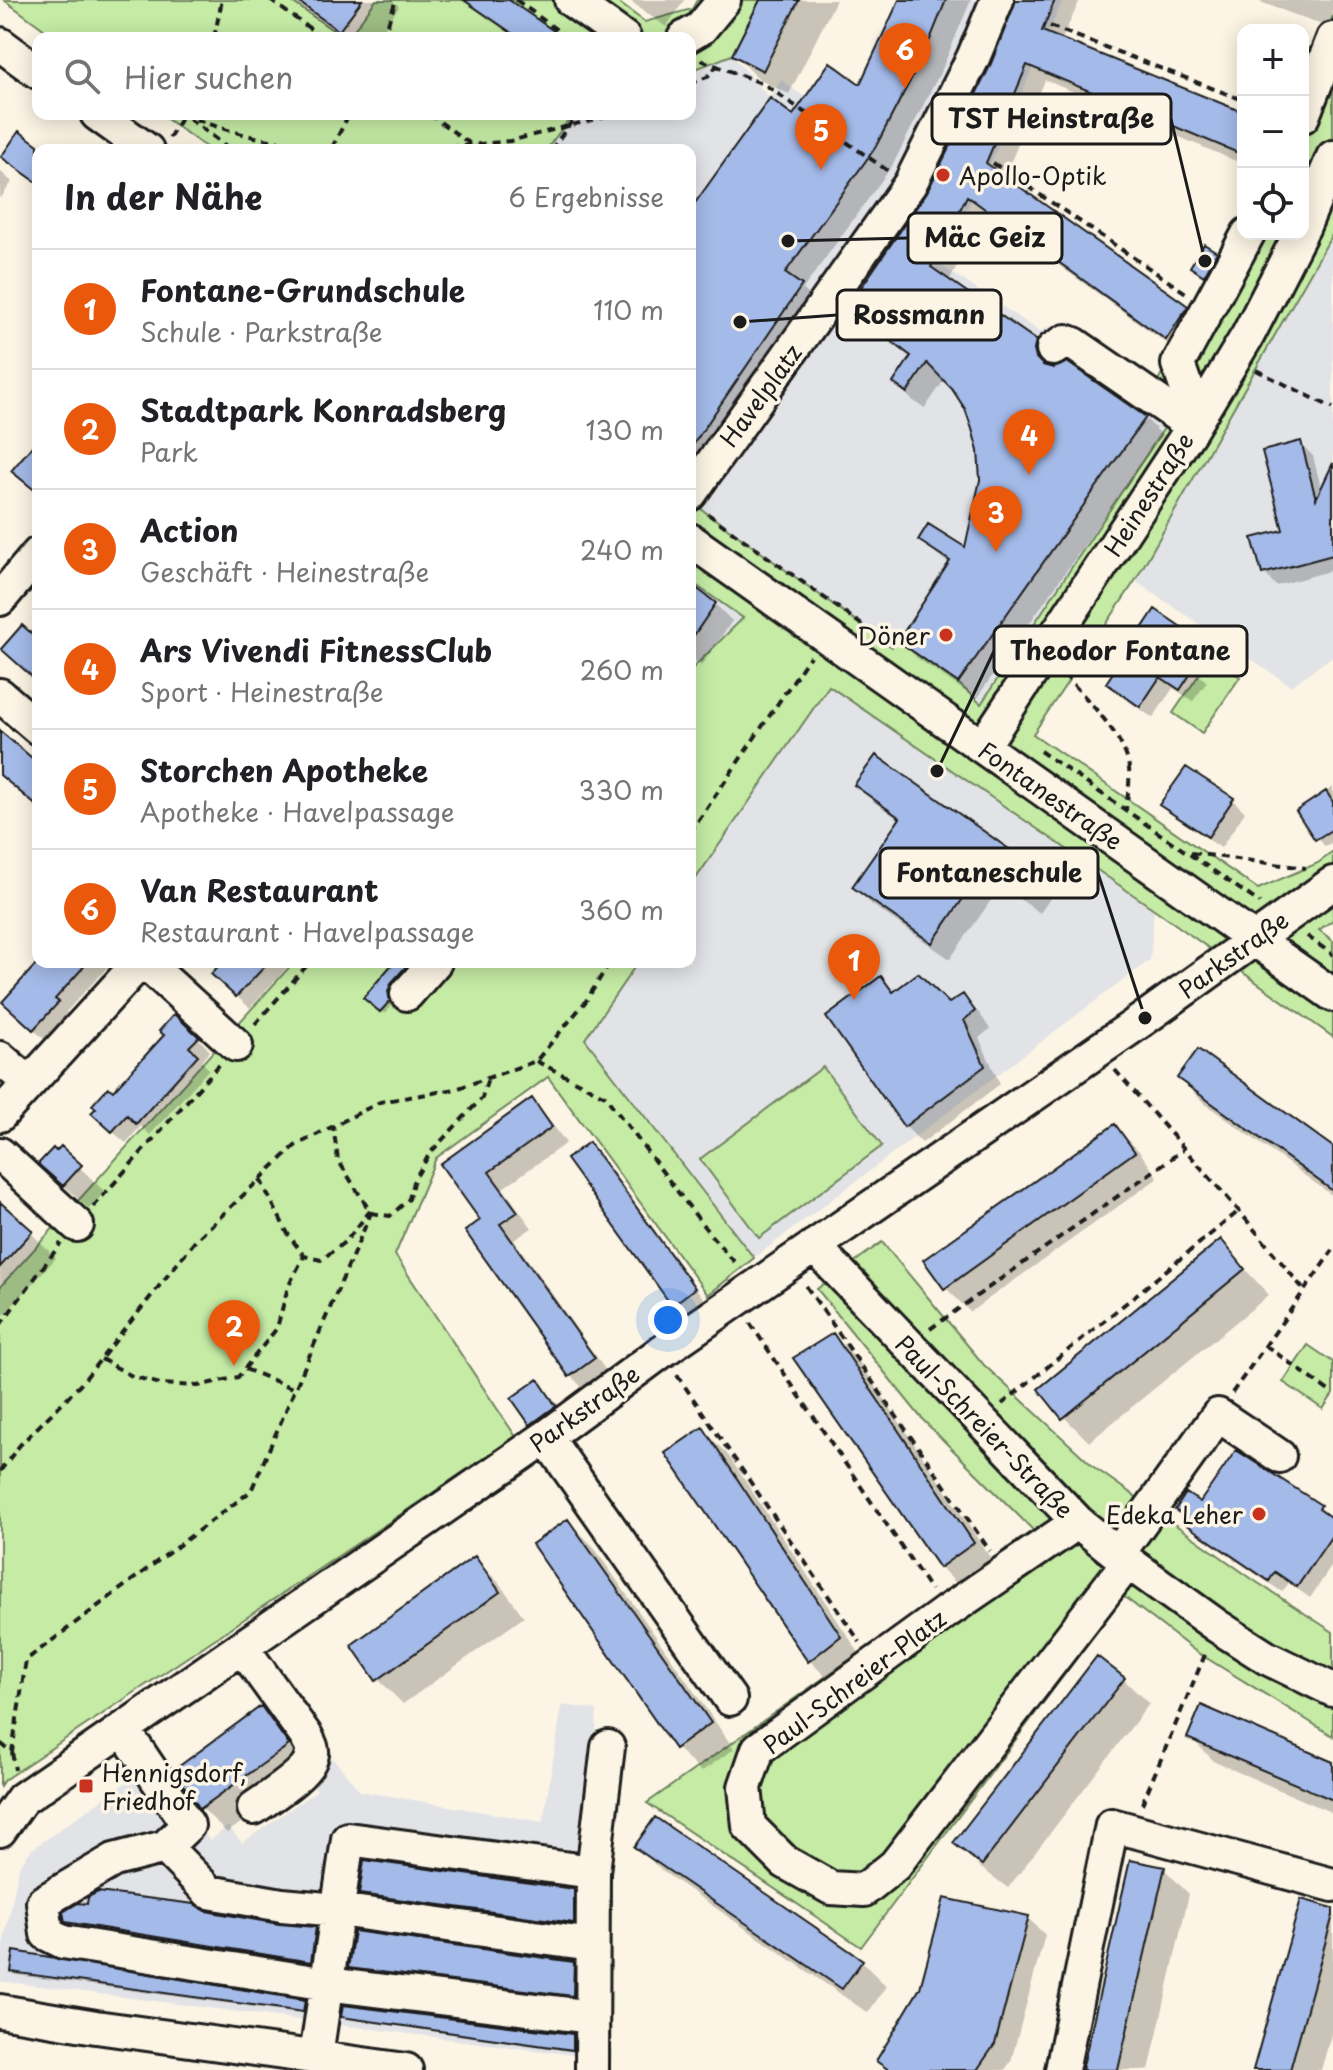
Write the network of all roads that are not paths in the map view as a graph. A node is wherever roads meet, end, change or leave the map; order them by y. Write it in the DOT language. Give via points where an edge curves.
graph roads {
  1 [pos="571,0"];
  2 [pos="724,0"];
  3 [pos="997,0"];
  4 [pos="616,32"];
  5 [pos="696,37"];
  6 [pos="1333,39"];
  7 [pos="1309,101"];
  8 [pos="108,120"];
  9 [pos="153,144"];
  10 [pos="1333,157"];
  11 [pos="1309,214"];
  12 [pos="1245,240"];
  13 [pos="1297,240"];
  14 [pos="1053,349"];
  15 [pos="1198,418"];
  16 [pos="696,502"];
  17 [pos="696,544"];
  18 [pos="32,561"];
  19 [pos="0,599"];
  20 [pos="0,695"];
  21 [pos="32,723"];
  22 [pos="983,746"];
  23 [pos="1326,876"];
  24 [pos="1254,938"];
  25 [pos="136,968"];
  26 [pos="149,968"];
  27 [pos="430,968"];
  28 [pos="407,994"];
  29 [pos="1333,995"];
  30 [pos="236,1045"];
  31 [pos="0,1058"];
  32 [pos="29,1083"];
  33 [pos="0,1115"];
  34 [pos="0,1154"];
  35 [pos="77,1225"];
  36 [pos="802,1254"];
  37 [pos="546,1437"];
  38 [pos="1279,1456"];
  39 [pos="1078,1522"];
  40 [pos="1123,1558"];
  41 [pos="242,1647"];
  42 [pos="1333,1690"];
  43 [pos="730,1699"];
  44 [pos="123,1729"];
  45 [pos="608,1747"];
  46 [pos="254,1808"];
  47 [pos="0,1830"];
  48 [pos="165,1847"];
  49 [pos="593,1872"];
  50 [pos="1333,1885"];
  51 [pos="338,1910"];
  52 [pos="592,1945"];
  53 [pos="327,1984"];
  54 [pos="0,2011"];
  55 [pos="592,2017"];
  56 [pos="316,2056"];
  57 [pos="406,2070"];
  58 [pos="592,2070"];
  59 [pos="1062,2070"];
  1 -- 4 [label="street"];
  2 -- 5 [label="street"];
  3 -- 16 [label="street, Havelplatz" via="910,184"];
  6 -- 7 [label="street"];
  8 -- 9 [label="street"];
  10 -- 11 [label="street"];
  12 -- 15 [label="street" via="1178,364"];
  13 -- 15 [label="street, Heinestraße"];
  14 -- 15 [label="street" via="1066,341 1074,344"];
  15 -- 22 [label="street, Heinestraße"];
  17 -- 22 [label="street, Fontanestraße"];
  18 -- 19 [label="street"];
  20 -- 21 [label="street"];
  22 -- 24 [label="street, Fontanestraße"];
  23 -- 24 [label="street, Parkstraße"];
  24 -- 29 [label="street, Fontanestraße"];
  24 -- 36 [label="street, Parkstraße"];
  25 -- 32 [label="street"];
  26 -- 30 [label="street"];
  27 -- 28 [label="street"];
  31 -- 32 [label="street"];
  32 -- 33 [label="street"];
  34 -- 35 [label="street"];
  36 -- 37 [label="street, Parkstraße"];
  36 -- 39 [label="street, Paul-Schreier-Straße" via="907,1345"];
  37 -- 41 [label="street, Parkstraße"];
  37 -- 43 [label="street"];
  38 -- 40 [label="street, Paul-Schreier-Platz" via="1218,1415"];
  39 -- 40 [label="street, Paul-Schreier-Straße"];
  39 -- 40 [label="street, Paul-Schreier-Platz" via="758,1749 745,1787 749,1826 785,1862 831,1888 864,1890 895,1865"];
  40 -- 42 [label="street, Paul-Schreier-Straße" via="1267,1658"];
  41 -- 44 [label="street, Parkstraße"];
  41 -- 46 [label="street" via="313,1751 303,1771"];
  44 -- 47 [label="street, Parkstraße" via="22,1799"];
  44 -- 48 [label="street" via="188,1825"];
  45 -- 49 [label="street"];
  48 -- 51 [label="street" via="209,1892"];
  48 -- 53 [label="street" via="114,1860 43,1902 47,1934 63,1942"];
  49 -- 51 [label="street" via="348,1839"];
  49 -- 52 [label="street"];
  50 -- 59 [label="street" via="1112,1825"];
  51 -- 52 [label="street"];
  51 -- 53 [label="street"];
  52 -- 55 [label="street"];
  53 -- 55 [label="street"];
  53 -- 56 [label="street"];
  54 -- 56 [label="street"];
  55 -- 58 [label="street"];
  56 -- 57 [label="street"];
}
